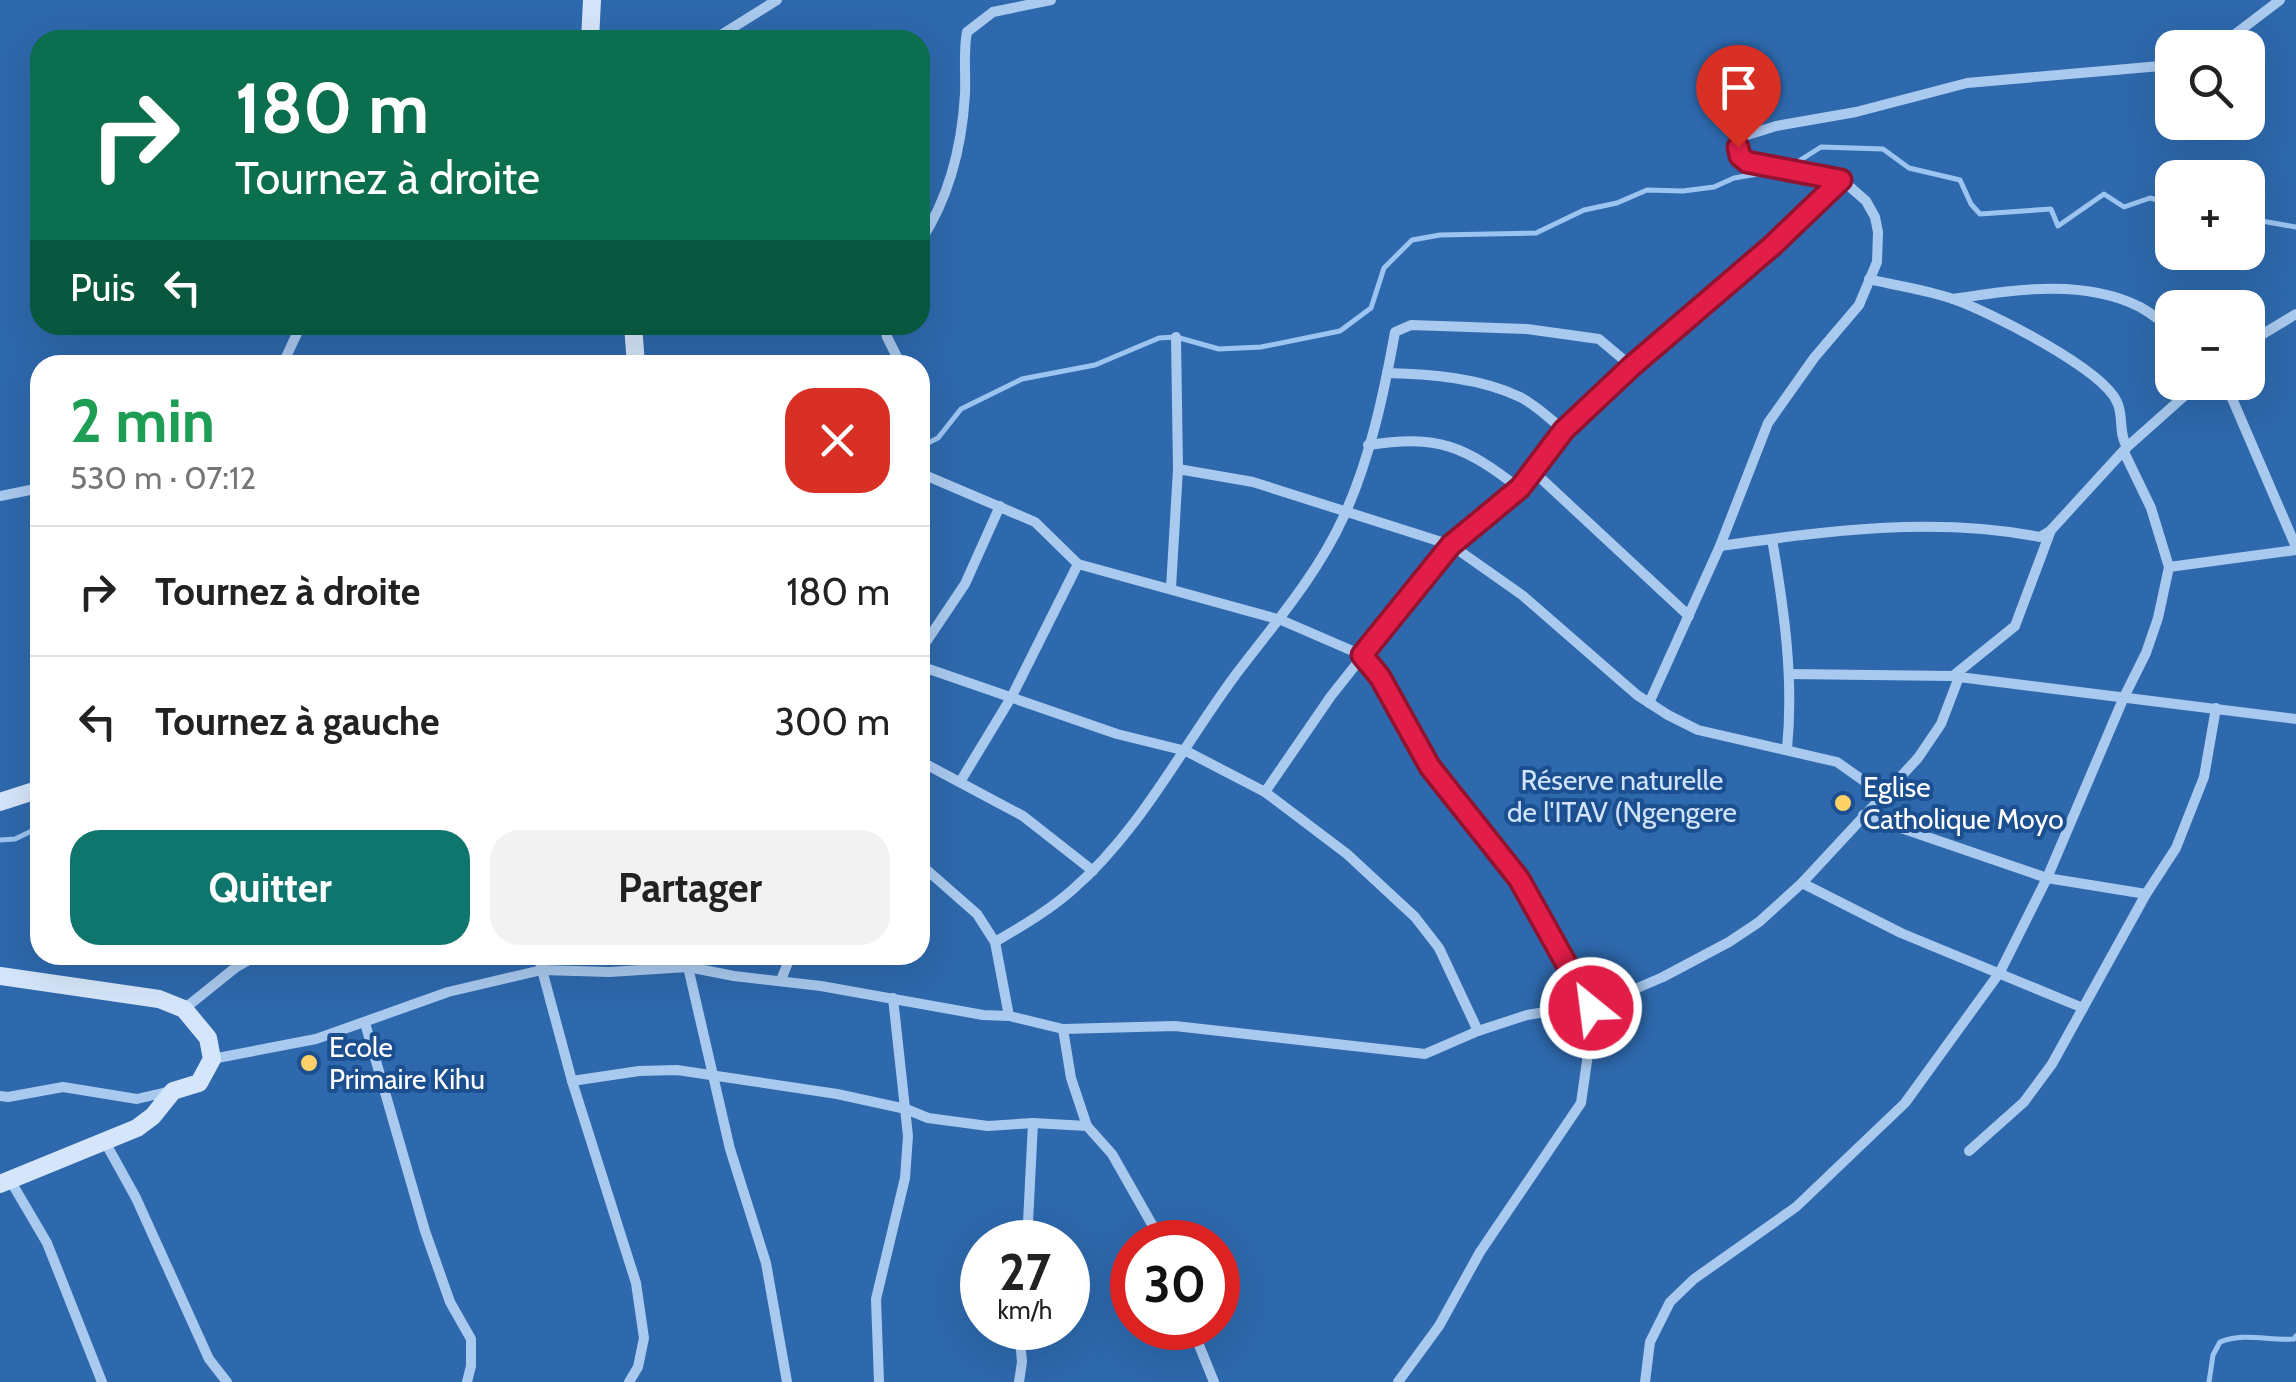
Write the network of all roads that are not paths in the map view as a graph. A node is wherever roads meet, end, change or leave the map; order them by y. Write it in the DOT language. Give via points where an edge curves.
graph roads {
  1 [pos="592,0"];
  2 [pos="778,0"];
  3 [pos="1050,0"];
  4 [pos="2280,0"];
  5 [pos="993,6"];
  6 [pos="590,30"];
  7 [pos="729,30"];
  8 [pos="2241,30"];
  9 [pos="2155,66"];
  10 [pos="1841,180"];
  11 [pos="930,225"];
  12 [pos="1870,279"];
  13 [pos="1953,299"];
  14 [pos="2296,314"];
  15 [pos="2155,318"];
  16 [pos="2265,333"];
  17 [pos="1176,337"];
  18 [pos="1632,366"];
  19 [pos="1388,373"];
  20 [pos="2180,400"];
  21 [pos="2233,400"];
  22 [pos="1564,430"];
  23 [pos="1368,446"];
  24 [pos="2125,450"];
  25 [pos="1178,470"];
  26 [pos="1533,470"];
  27 [pos="930,476"];
  28 [pos="1520,488"];
  29 [pos="30,490"];
  30 [pos="0,496"];
  31 [pos="1000,506"];
  32 [pos="1347,510"];
  33 [pos="2050,530"];
  34 [pos="1772,539"];
  35 [pos="1451,545"];
  36 [pos="1720,546"];
  37 [pos="2296,549"];
  38 [pos="1078,564"];
  39 [pos="2168,567"];
  40 [pos="1171,588"];
  41 [pos="1689,616"];
  42 [pos="1281,620"];
  43 [pos="930,636"];
  44 [pos="1362,655"];
  45 [pos="930,669"];
  46 [pos="1790,674"];
  47 [pos="1956,676"];
  48 [pos="1012,696"];
  49 [pos="2124,697"];
  50 [pos="1649,703"];
  51 [pos="2216,708"];
  52 [pos="2296,718"];
  53 [pos="1787,749"];
  54 [pos="1186,752"];
  55 [pos="930,767"];
  56 [pos="960,782"];
  57 [pos="1264,792"];
  58 [pos="30,793"];
  59 [pos="1884,796"];
  60 [pos="0,802"];
  61 [pos="1863,815"];
  62 [pos="1093,870"];
  63 [pos="930,873"];
  64 [pos="2047,878"];
  65 [pos="1802,884"];
  66 [pos="2146,894"];
  67 [pos="995,942"];
  68 [pos="240,965"];
  69 [pos="541,965"];
  70 [pos="659,965"];
  71 [pos="689,965"];
  72 [pos="700,965"];
  73 [pos="787,965"];
  74 [pos="542,970"];
  75 [pos="2000,972"];
  76 [pos="0,976"];
  77 [pos="781,980"];
  78 [pos="892,998"];
  79 [pos="1586,1007"];
  80 [pos="2082,1008"];
  81 [pos="184,1009"];
  82 [pos="1009,1016"];
  83 [pos="364,1023"];
  84 [pos="1063,1029"];
  85 [pos="1478,1031"];
  86 [pos="212,1059"];
  87 [pos="711,1075"];
  88 [pos="572,1080"];
  89 [pos="174,1091"];
  90 [pos="0,1096"];
  91 [pos="906,1109"];
  92 [pos="1034,1123"];
  93 [pos="1086,1126"];
  94 [pos="105,1142"];
  95 [pos="1969,1151"];
  96 [pos="5,1182"];
  97 [pos="1029,1220"];
  98 [pos="1150,1220"];
  99 [pos="1021,1350"];
  100 [pos="1201,1350"];
  101 [pos="102,1382"];
  102 [pos="228,1382"];
  103 [pos="467,1382"];
  104 [pos="629,1382"];
  105 [pos="787,1382"];
  106 [pos="879,1382"];
  107 [pos="1019,1382"];
  108 [pos="1214,1382"];
  109 [pos="1398,1382"];
  110 [pos="1645,1382"];
  1 -- 6 [label="street"];
  2 -- 7 [label="street"];
  3 -- 5 [label="street"];
  4 -- 8 [label="street"];
  5 -- 11 [label="street" via="967,32 964,114 952,174"];
  9 -- 10 [label="street" via="1967,83 1776,126 1744,136 1738,147 1747,162"];
  10 -- 12 [label="street" via="1874,217 1877,262"];
  10 -- 18 [label="street"];
  12 -- 13 [label="street"];
  12 -- 36 [label="street" via="1859,305 1768,423"];
  13 -- 15 [label="street" via="2010,290 2082,291 2138,306"];
  13 -- 24 [label="street" via="2071,359 2098,380 2118,401"];
  14 -- 16 [label="street"];
  17 -- 25 [label="street"];
  18 -- 19 [label="street" via="1599,339 1411,324 1395,332"];
  18 -- 22 [label="street"];
  19 -- 22 [label="street" via="1453,379 1522,398"];
  19 -- 23 [label="street"];
  20 -- 24 [label="street"];
  21 -- 37 [label="street"];
  22 -- 26 [label="street"];
  23 -- 28 [label="street" via="1420,439 1449,446 1476,456"];
  23 -- 32 [label="street"];
  24 -- 33 [label="street"];
  24 -- 39 [label="street"];
  25 -- 32 [label="street" via="1253,482"];
  25 -- 40 [label="street"];
  26 -- 28 [label="street"];
  26 -- 41 [label="street"];
  27 -- 31 [label="street"];
  28 -- 35 [label="street"];
  29 -- 30 [label="street"];
  31 -- 38 [label="street" via="1036,522"];
  31 -- 43 [label="street" via="965,584"];
  32 -- 35 [label="street"];
  32 -- 42 [label="street"];
  33 -- 34 [label="street" via="2040,537 1906,525"];
  33 -- 47 [label="street" via="2014,626"];
  34 -- 36 [label="street"];
  34 -- 46 [label="street"];
  35 -- 44 [label="street"];
  35 -- 50 [label="street"];
  36 -- 41 [label="street"];
  37 -- 39 [label="street"];
  38 -- 40 [label="street"];
  38 -- 48 [label="street"];
  39 -- 49 [label="street" via="2146,653"];
  40 -- 42 [label="street"];
  41 -- 50 [label="street"];
  42 -- 44 [label="street"];
  42 -- 54 [label="street"];
  44 -- 57 [label="street"];
  44 -- 79 [label="street" via="1430,767 1519,879"];
  45 -- 48 [label="street"];
  46 -- 47 [label="street"];
  46 -- 53 [label="street"];
  47 -- 49 [label="street"];
  47 -- 59 [label="street" via="1941,724"];
  48 -- 54 [label="street"];
  48 -- 56 [label="street"];
  49 -- 51 [label="street"];
  49 -- 64 [label="street"];
  50 -- 53 [label="street" via="1698,730"];
  51 -- 52 [label="street"];
  51 -- 66 [label="street" via="2204,777 2176,848"];
  53 -- 59 [label="street" via="1837,762"];
  54 -- 57 [label="street"];
  54 -- 62 [label="street"];
  55 -- 56 [label="street"];
  56 -- 62 [label="street" via="1023,816"];
  57 -- 85 [label="street" via="1347,854 1415,917 1439,948"];
  58 -- 60 [label="street"];
  59 -- 61 [label="street"];
  61 -- 64 [label="street"];
  61 -- 65 [label="street"];
  62 -- 67 [label="street" via="1046,912"];
  63 -- 67 [label="street" via="976,914"];
  64 -- 66 [label="street"];
  64 -- 75 [label="street"];
  65 -- 75 [label="street"];
  65 -- 79 [label="street" via="1729,942"];
  66 -- 80 [label="street"];
  67 -- 82 [label="street"];
  68 -- 81 [label="street"];
  69 -- 74 [label="street"];
  70 -- 74 [label="street"];
  71 -- 87 [label="street"];
  72 -- 77 [label="street"];
  73 -- 77 [label="street"];
  74 -- 83 [label="street" via="448,992"];
  74 -- 88 [label="street"];
  75 -- 80 [label="street"];
  75 -- 110 [label="street" via="1905,1103 1796,1206 1670,1302 1650,1342"];
  76 -- 81 [label="street" via="159,998"];
  77 -- 78 [label="street"];
  78 -- 82 [label="street"];
  78 -- 91 [label="street"];
  79 -- 85 [label="street"];
  79 -- 109 [label="street" via="1582,1103"];
  80 -- 95 [label="street" via="2024,1102"];
  81 -- 86 [label="street" via="208,1038"];
  82 -- 84 [label="street"];
  83 -- 86 [label="street"];
  83 -- 103 [label="street" via="425,1231 471,1339"];
  84 -- 85 [label="street" via="1176,1026 1425,1054"];
  84 -- 93 [label="street"];
  86 -- 89 [label="street" via="199,1082"];
  87 -- 88 [label="street" via="638,1071"];
  87 -- 91 [label="street"];
  87 -- 105 [label="street" via="766,1263"];
  88 -- 104 [label="street" via="636,1283 644,1338"];
  89 -- 90 [label="street" via="137,1099 64,1088"];
  89 -- 94 [label="street" via="137,1128"];
  91 -- 92 [label="street" via="988,1126"];
  91 -- 106 [label="street" via="905,1178 876,1299"];
  92 -- 93 [label="street"];
  92 -- 97 [label="street"];
  93 -- 98 [label="street" via="1112,1154"];
  94 -- 96 [label="street"];
  94 -- 102 [label="street" via="208,1358"];
  96 -- 101 [label="street" via="47,1242"];
  99 -- 107 [label="street"];
  100 -- 108 [label="street"];
}
